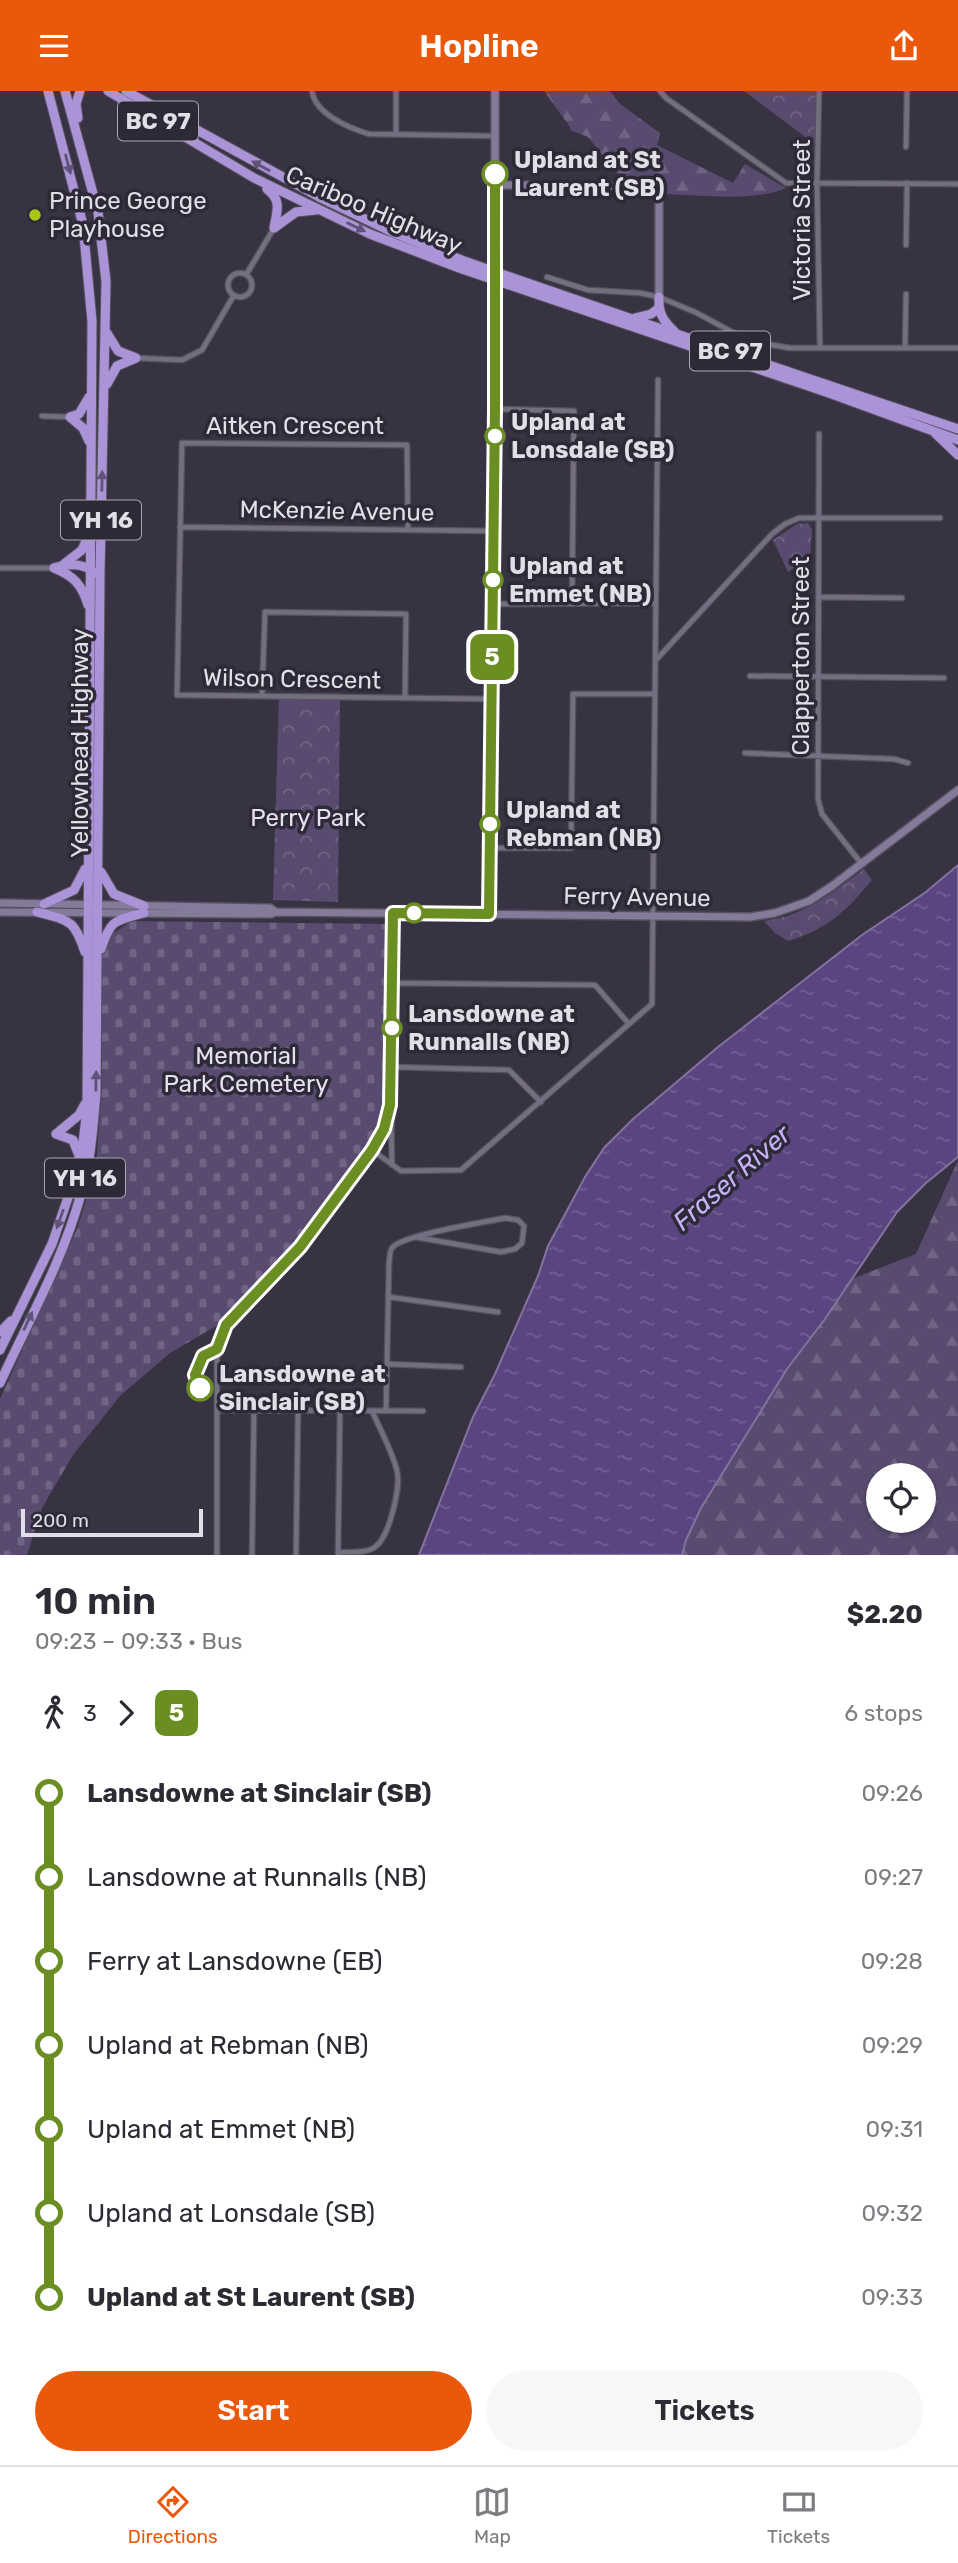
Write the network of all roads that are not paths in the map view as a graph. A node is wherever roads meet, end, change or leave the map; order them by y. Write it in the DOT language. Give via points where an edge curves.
graph roads {
  1 [pos="65,91"];
  2 [pos="80,91"];
  3 [pos="108,91"];
  4 [pos="127,91"];
  5 [pos="312,91"];
  6 [pos="396,91"];
  7 [pos="495,91"];
  8 [pos="660,91"];
  9 [pos="819,91"];
  10 [pos="907,91"];
  11 [pos="48,94"];
  12 [pos="396,134"];
  13 [pos="495,136"];
  14 [pos="906,147"];
  15 [pos="89,174"];
  16 [pos="254,178"];
  17 [pos="817,183"];
  18 [pos="907,183"];
  19 [pos="958,184"];
  20 [pos="495,185"];
  21 [pos="294,198"];
  22 [pos="321,198"];
  23 [pos="320,210"];
  24 [pos="277,217"];
  25 [pos="274,228"];
  26 [pos="906,245"];
  27 [pos="495,265"];
  28 [pos="246,275"];
  29 [pos="547,277"];
  30 [pos="495,289"];
  31 [pos="906,294"];
  32 [pos="234,295"];
  33 [pos="659,297"];
  34 [pos="659,309"];
  35 [pos="629,318"];
  36 [pos="105,327"];
  37 [pos="677,334"];
  38 [pos="820,348"];
  39 [pos="905,348"];
  40 [pos="958,348"];
  41 [pos="136,358"];
  42 [pos="658,380"];
  43 [pos="91,389"];
  44 [pos="104,392"];
  45 [pos="495,409"];
  46 [pos="42,416"];
  47 [pos="70,417"];
  48 [pos="921,425"];
  49 [pos="958,429"];
  50 [pos="819,434"];
  51 [pos="958,440"];
  52 [pos="90,442"];
  53 [pos="958,455"];
  54 [pos="819,517"];
  55 [pos="940,518"];
  56 [pos="92,527"];
  57 [pos="179,527"];
  58 [pos="408,530"];
  59 [pos="494,531"];
  60 [pos="57,566"];
  61 [pos="0,568"];
  62 [pos="92,569"];
  63 [pos="818,597"];
  64 [pos="902,598"];
  65 [pos="100,600"];
  66 [pos="656,603"];
  67 [pos="493,604"];
  68 [pos="572,604"];
  69 [pos="91,615"];
  70 [pos="656,660"];
  71 [pos="750,676"];
  72 [pos="818,678"];
  73 [pos="944,678"];
  74 [pos="655,694"];
  75 [pos="262,696"];
  76 [pos="405,698"];
  77 [pos="491,699"];
  78 [pos="745,753"];
  79 [pos="818,757"];
  80 [pos="908,763"];
  81 [pos="958,790"];
  82 [pos="490,848"];
  83 [pos="88,861"];
  84 [pos="861,864"];
  85 [pos="99,868"];
  86 [pos="0,903"];
  87 [pos="44,904"];
  88 [pos="93,908"];
  89 [pos="144,909"];
  90 [pos="0,912"];
  91 [pos="37,912"];
  92 [pos="393,913"];
  93 [pos="489,914"];
  94 [pos="652,916"];
  95 [pos="93,958"];
  96 [pos="392,983"];
  97 [pos="629,1024"];
  98 [pos="391,1067"];
  99 [pos="85,1102"];
  100 [pos="541,1102"];
  101 [pos="390,1105"];
  102 [pos="372,1150"];
  103 [pos="81,1160"];
  104 [pos="392,1166"];
  105 [pos="415,1237"];
  106 [pos="389,1297"];
  107 [pos="19,1311"];
  108 [pos="498,1312"];
  109 [pos="0,1332"];
  110 [pos="0,1351"];
  111 [pos="387,1364"];
  112 [pos="461,1367"];
  113 [pos="5,1372"];
  114 [pos="0,1383"];
  115 [pos="218,1410"];
  116 [pos="254,1410"];
  117 [pos="298,1411"];
  118 [pos="340,1411"];
  119 [pos="372,1411"];
  120 [pos="386,1411"];
  121 [pos="422,1411"];
  122 [pos="338,1554"];
  123 [pos="217,1555"];
  124 [pos="252,1555"];
  125 [pos="296,1555"];
  1 -- 15 [label="highway, Yellowhead Highway / YH 16"];
  2 -- 15 [label="highway" via="76,104"];
  3 -- 16 [label="highway, Cariboo Highway / BC 97"];
  22 -- 4 [label="highway, Cariboo Highway / BC 97, one-way"];
  5 -- 12 [label="street" via="321,110 349,126 369,134"];
  6 -- 12 [label="street"];
  7 -- 13 [label="main road"];
  8 -- 17 [label="street" via="786,183"];
  9 -- 17 [label="street, Victoria Street"];
  10 -- 14 [label="street"];
  11 -- 43 [label="highway, Yellowhead Highway / YH 16, one-way" via="86,247 92,301"];
  12 -- 13 [label="street"];
  13 -- 20 [label="main road"];
  15 -- 36 [label="highway, Yellowhead Highway / YH 16" via="102,234"];
  16 -- 21 [label="highway, Cariboo Highway / BC 97"];
  16 -- 24 [label="highway" via="274,194"];
  17 -- 18 [label="street"];
  17 -- 38 [label="street, Victoria Street"];
  18 -- 19 [label="street"];
  18 -- 26 [label="street"];
  20 -- 27 [label="main road"];
  20 -- 33 [label="main road" via="643,186 656,191"];
  21 -- 22 [label="highway"];
  21 -- 23 [label="highway, Cariboo Highway / BC 97"];
  21 -- 24 [label="highway"];
  22 -- 35 [label="highway, Cariboo Highway / BC 97" via="464,261"];
  23 -- 25 [label="highway" via="296,212"];
  23 -- 48 [label="highway, Cariboo Highway / BC 97, one-way" via="462,269"];
  24 -- 25 [label="highway"];
  25 -- 28 [label="street"];
  28 -- 32 [label="street" via="250,291"];
  28 -- 32 [label="street" via="237,273 229,280"];
  29 -- 33 [label="street" via="589,290"];
  30 -- 45 [label="main road"];
  31 -- 39 [label="street"];
  32 -- 41 [label="street" via="202,350 182,360"];
  33 -- 34 [label="highway"];
  33 -- 38 [label="street" via="766,344"];
  34 -- 35 [label="highway"];
  34 -- 37 [label="highway"];
  35 -- 37 [label="highway, Cariboo Highway / BC 97"];
  36 -- 41 [label="highway" via="118,351"];
  36 -- 44 [label="highway, Yellowhead Highway / YH 16"];
  37 -- 49 [label="highway, Cariboo Highway / BC 97"];
  38 -- 39 [label="street"];
  39 -- 40 [label="street"];
  41 -- 44 [label="highway" via="115,368"];
  42 -- 66 [label="street"];
  43 -- 47 [label="highway" via="84,408"];
  43 -- 52 [label="highway, Yellowhead Highway / YH 16"];
  65 -- 44 [label="highway, Yellowhead Highway / YH 16, one-way"];
  45 -- 59 [label="main road"];
  45 -- 68 [label="street" via="574,411"];
  46 -- 47 [label="street"];
  47 -- 52 [label="highway"];
  48 -- 51 [label="highway, Cariboo Highway / BC 97"];
  48 -- 53 [label="highway"];
  50 -- 54 [label="street, Clapperton Street"];
  52 -- 56 [label="highway, Yellowhead Highway / YH 16"];
  54 -- 55 [label="street"];
  54 -- 63 [label="street, Clapperton Street"];
  54 -- 70 [label="street" via="799,518 772,534"];
  56 -- 60 [label="highway" via="78,554"];
  56 -- 62 [label="highway, Yellowhead Highway / YH 16"];
  57 -- 58 [label="street, McKenzie Avenue"];
  57 -- 58 [label="street, Aitken Crescent" via="182,443 407,445"];
  57 -- 75 [label="street, Wilson Crescent" via="177,695"];
  58 -- 59 [label="street, McKenzie Avenue"];
  59 -- 67 [label="main road"];
  60 -- 61 [label="street"];
  60 -- 62 [label="highway"];
  60 -- 69 [label="highway" via="80,584"];
  62 -- 65 [label="highway"];
  62 -- 69 [label="highway, Yellowhead Highway / YH 16"];
  63 -- 64 [label="street"];
  63 -- 72 [label="street, Clapperton Street"];
  65 -- 85 [label="highway, Yellowhead Highway / YH 16"];
  66 -- 68 [label="street"];
  66 -- 70 [label="street"];
  67 -- 68 [label="street"];
  67 -- 77 [label="main road"];
  69 -- 83 [label="highway, Yellowhead Highway / YH 16"];
  70 -- 74 [label="street"];
  71 -- 72 [label="street"];
  72 -- 73 [label="street"];
  72 -- 79 [label="street, Clapperton Street"];
  74 -- 82 [label="street" via="573,694 571,848"];
  74 -- 94 [label="street"];
  75 -- 76 [label="street, Wilson Crescent"];
  75 -- 76 [label="street" via="265,613 406,614"];
  76 -- 77 [label="street, Wilson Crescent"];
  77 -- 82 [label="main road"];
  78 -- 79 [label="street"];
  79 -- 80 [label="street"];
  79 -- 84 [label="street, Clapperton Street" via="822,814"];
  81 -- 84 [label="main road, Ferry Avenue"];
  82 -- 93 [label="main road"];
  83 -- 87 [label="highway" via="74,890"];
  83 -- 88 [label="highway, Yellowhead Highway / YH 16"];
  84 -- 94 [label="main road, Ferry Avenue" via="809,901 775,913"];
  85 -- 88 [label="highway, Yellowhead Highway / YH 16"];
  85 -- 89 [label="highway" via="114,894"];
  86 -- 87 [label="main road, Ferry Avenue"];
  87 -- 88 [label="main road, Ferry Avenue"];
  88 -- 89 [label="main road, Ferry Avenue"];
  88 -- 91 [label="main road, Ferry Avenue"];
  88 -- 95 [label="highway, Yellowhead Highway / YH 16"];
  89 -- 92 [label="main road, Ferry Avenue"];
  89 -- 95 [label="highway" via="110,926"];
  90 -- 91 [label="main road, Ferry Avenue"];
  91 -- 95 [label="highway" via="68,921"];
  92 -- 93 [label="main road, Ferry Avenue"];
  92 -- 96 [label="street"];
  93 -- 94 [label="main road, Ferry Avenue"];
  94 -- 97 [label="street" via="652,1004"];
  95 -- 99 [label="highway, Yellowhead Highway / YH 16"];
  113 -- 95 [label="highway, Yellowhead Highway / YH 16, one-way" via="62,1248 90,1157 96,1093"];
  96 -- 97 [label="street" via="595,985"];
  96 -- 98 [label="street"];
  97 -- 100 [label="street"];
  98 -- 100 [label="street" via="509,1070"];
  98 -- 101 [label="street"];
  99 -- 103 [label="highway, Yellowhead Highway / YH 16"];
  99 -- 103 [label="highway" via="79,1115 56,1134 73,1140"];
  100 -- 104 [label="street" via="461,1170 401,1171"];
  101 -- 102 [label="street"];
  101 -- 104 [label="street"];
  102 -- 104 [label="street"];
  102 -- 115 [label="street" via="300,1247 226,1325 217,1349"];
  103 -- 107 [label="highway, Yellowhead Highway / YH 16, one-way" via="52,1244"];
  105 -- 105 [label="street" via="501,1252 522,1243 524,1226 505,1218"];
  105 -- 106 [label="street" via="393,1247"];
  106 -- 108 [label="street"];
  106 -- 111 [label="street"];
  107 -- 109 [label="highway"];
  107 -- 110 [label="highway, Yellowhead Highway / YH 16"];
  110 -- 113 [label="highway" via="6,1361"];
  111 -- 112 [label="street"];
  111 -- 120 [label="street"];
  113 -- 114 [label="highway, Yellowhead Highway / YH 16"];
  115 -- 116 [label="street"];
  115 -- 123 [label="street"];
  116 -- 117 [label="street"];
  116 -- 124 [label="street"];
  117 -- 118 [label="street"];
  117 -- 125 [label="street"];
  118 -- 119 [label="street"];
  118 -- 122 [label="street"];
  119 -- 120 [label="street"];
  119 -- 122 [label="street" via="397,1471 397,1490 384,1538 374,1548"];
  120 -- 121 [label="street"];
}
